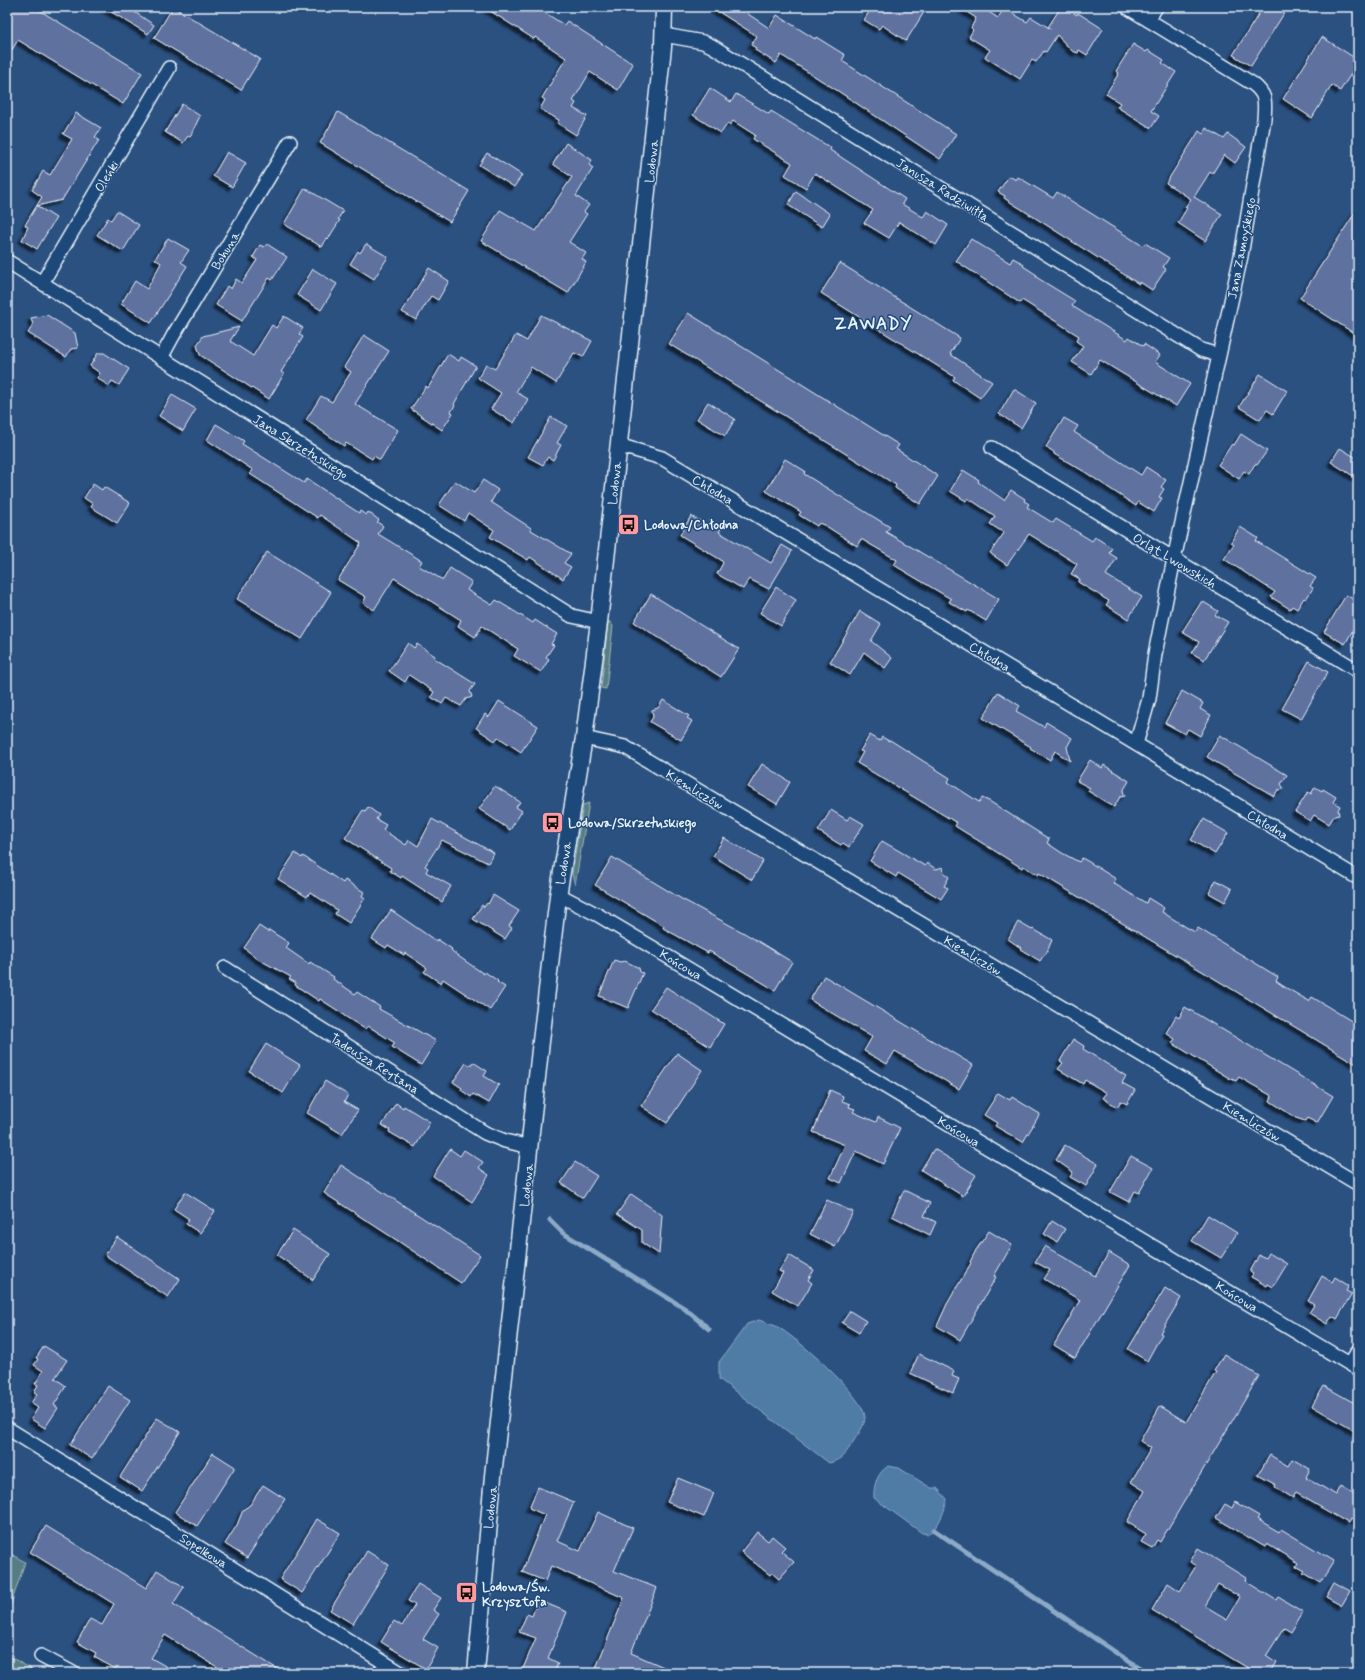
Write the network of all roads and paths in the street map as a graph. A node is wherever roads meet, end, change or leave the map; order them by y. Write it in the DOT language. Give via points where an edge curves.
graph roads {
  1 [pos="664,7"];
  2 [pos="1127,7"];
  3 [pos="1156,7"];
  4 [pos="1148,20"];
  5 [pos="664,35"];
  6 [pos="169,68"];
  7 [pos="290,142"];
  8 [pos="7,261"];
  9 [pos="42,283"];
  10 [pos="1218,355"];
  11 [pos="162,358"];
  12 [pos="618,445"];
  13 [pos="992,448"];
  14 [pos="1174,559"];
  15 [pos="599,622"];
  16 [pos="1358,671"];
  17 [pos="584,738"];
  18 [pos="1136,744"];
  19 [pos="1358,878"];
  20 [pos="558,896"];
  21 [pos="224,968"];
  22 [pos="530,1147"];
  23 [pos="1358,1184"];
  24 [pos="1358,1350"];
  25 [pos="1354,1366"];
  26 [pos="7,1428"];
  27 [pos="41,1656"];
  28 [pos="73,1673"];
  29 [pos="402,1673"];
  30 [pos="476,1673"];
  1 -- 5 [label="street, Lodowa"];
  2 -- 4 [label="street, Jana Zamoyskiego"];
  3 -- 4 [label="street"];
  4 -- 10 [label="street, Jana Zamoyskiego" via="1253,84 1265,98 1264,119 1241,256"];
  5 -- 10 [label="street, Janusza Radziwiłła" via="712,46 1201,350"];
  5 -- 12 [label="street, Lodowa"];
  6 -- 9 [label="street, Oleńki"];
  7 -- 11 [label="street, Bohuna"];
  8 -- 9 [label="street, Jana Skrzetuskiego"];
  9 -- 11 [label="street, Jana Skrzetuskiego"];
  10 -- 14 [label="street, Jana Zamoyskiego"];
  11 -- 15 [label="street, Jana Skrzetuskiego" via="572,616"];
  12 -- 15 [label="street, Lodowa"];
  12 -- 18 [label="street, Chłodna" via="662,458"];
  13 -- 14 [label="street, Orląt Lwowskich"];
  14 -- 16 [label="street, Orląt Lwowskich"];
  14 -- 18 [label="street, Jana Zamoyskiego" via="1155,654 1149,699"];
  15 -- 17 [label="street, Lodowa"];
  17 -- 20 [label="street, Lodowa"];
  17 -- 23 [label="street, Kiemliczów" via="625,747"];
  18 -- 19 [label="street, Chłodna"];
  20 -- 22 [label="street, Lodowa"];
  20 -- 25 [label="street, Końcowa" via="598,915"];
  21 -- 22 [label="street, Tadeusza Reytana" via="485,1133"];
  22 -- 30 [label="street, Lodowa" via="493,1476"];
  24 -- 25 [label="street"];
  26 -- 29 [label="street, Sopelkowa"];
  27 -- 28 [label="street"];
}
